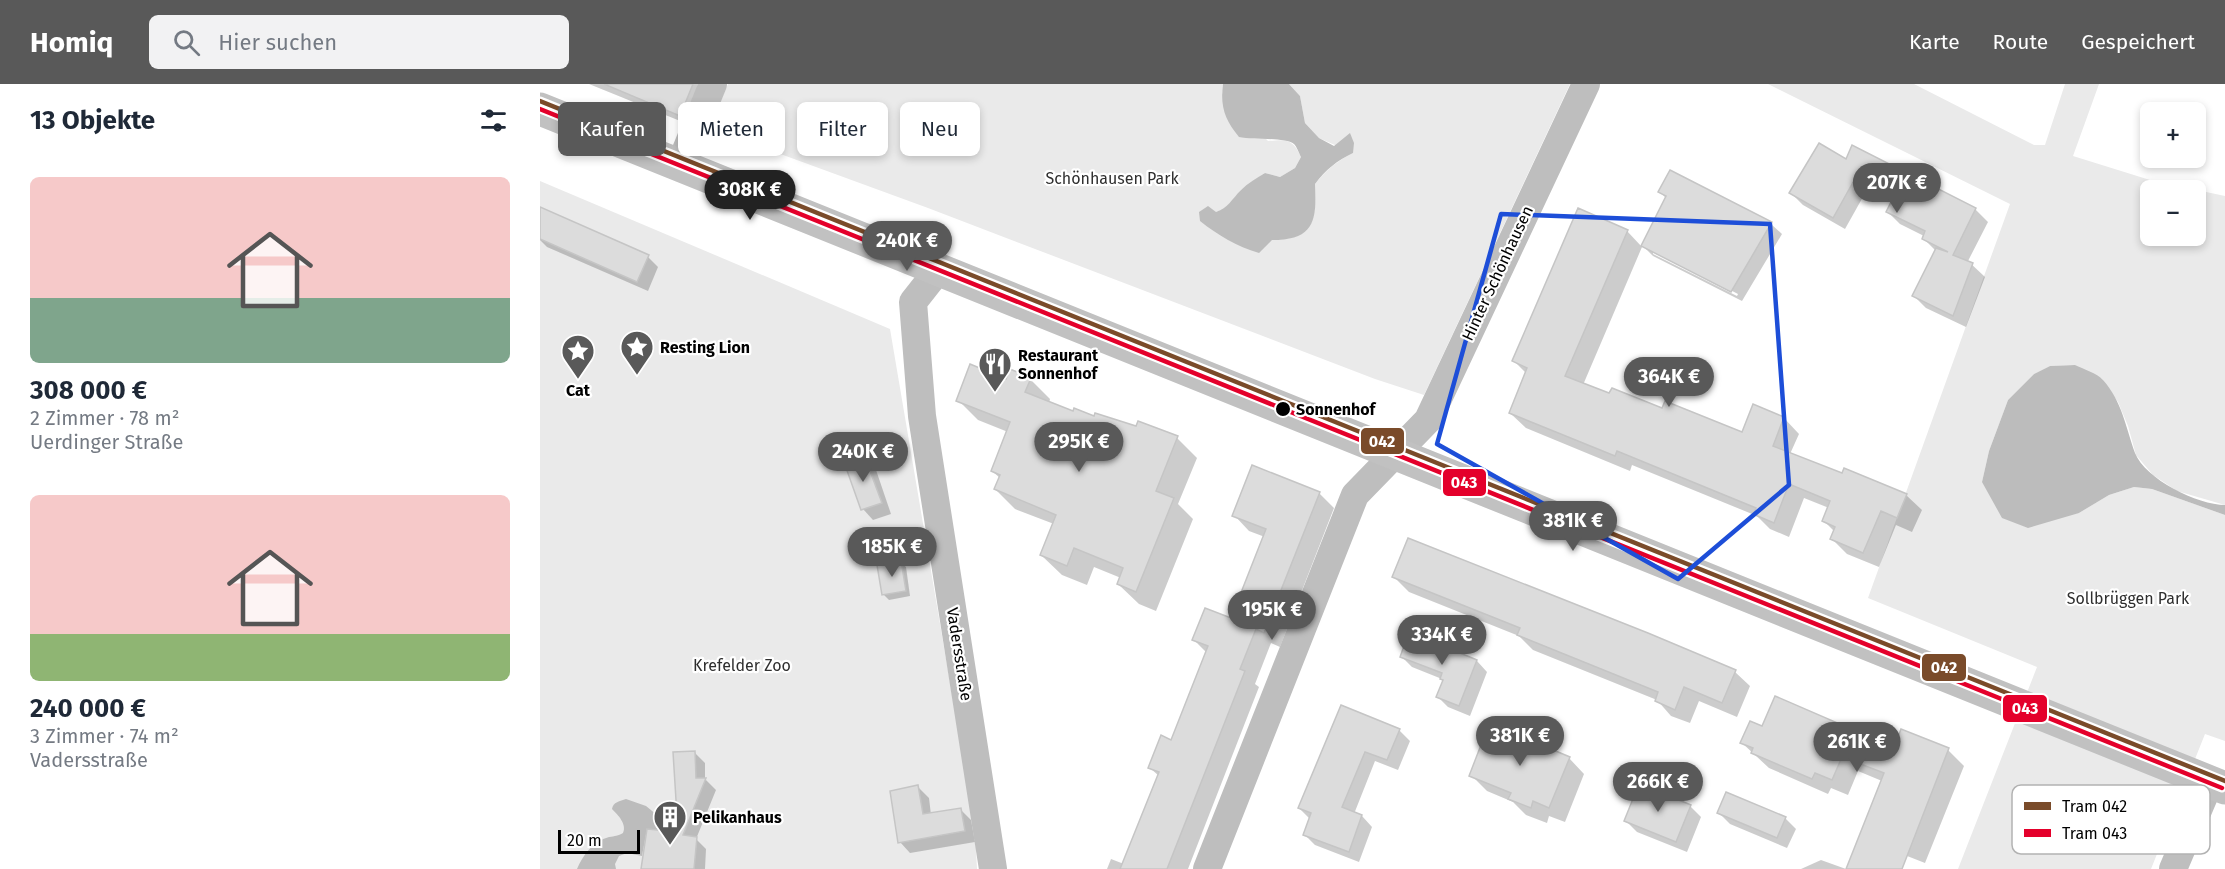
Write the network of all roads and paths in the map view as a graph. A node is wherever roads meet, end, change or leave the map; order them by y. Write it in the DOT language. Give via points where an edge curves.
graph roads {
  1 [pos="713,84"];
  2 [pos="1586,84"];
  3 [pos="540,108"];
  4 [pos="680,165"];
  5 [pos="939,269"];
  6 [pos="1395,453"];
  7 [pos="2218,785"];
  8 [pos="2210,800"];
  9 [pos="2181,854"];
  10 [pos="993,869"];
  11 [pos="1207,869"];
  12 [pos="2173,869"];
  1 -- 4 [label="street"];
  2 -- 6 [label="street, Hinter Schönhausen" via="1428,420"];
  3 -- 4 [label="main road"];
  4 -- 5 [label="main road"];
  5 -- 6 [label="main road"];
  5 -- 10 [label="street, Vadersstraße" via="913,302 922,416"];
  6 -- 7 [label="main road"];
  6 -- 11 [label="street" via="1355,495"];
  7 -- 8 [label="street"];
  9 -- 12 [label="street"];
}
